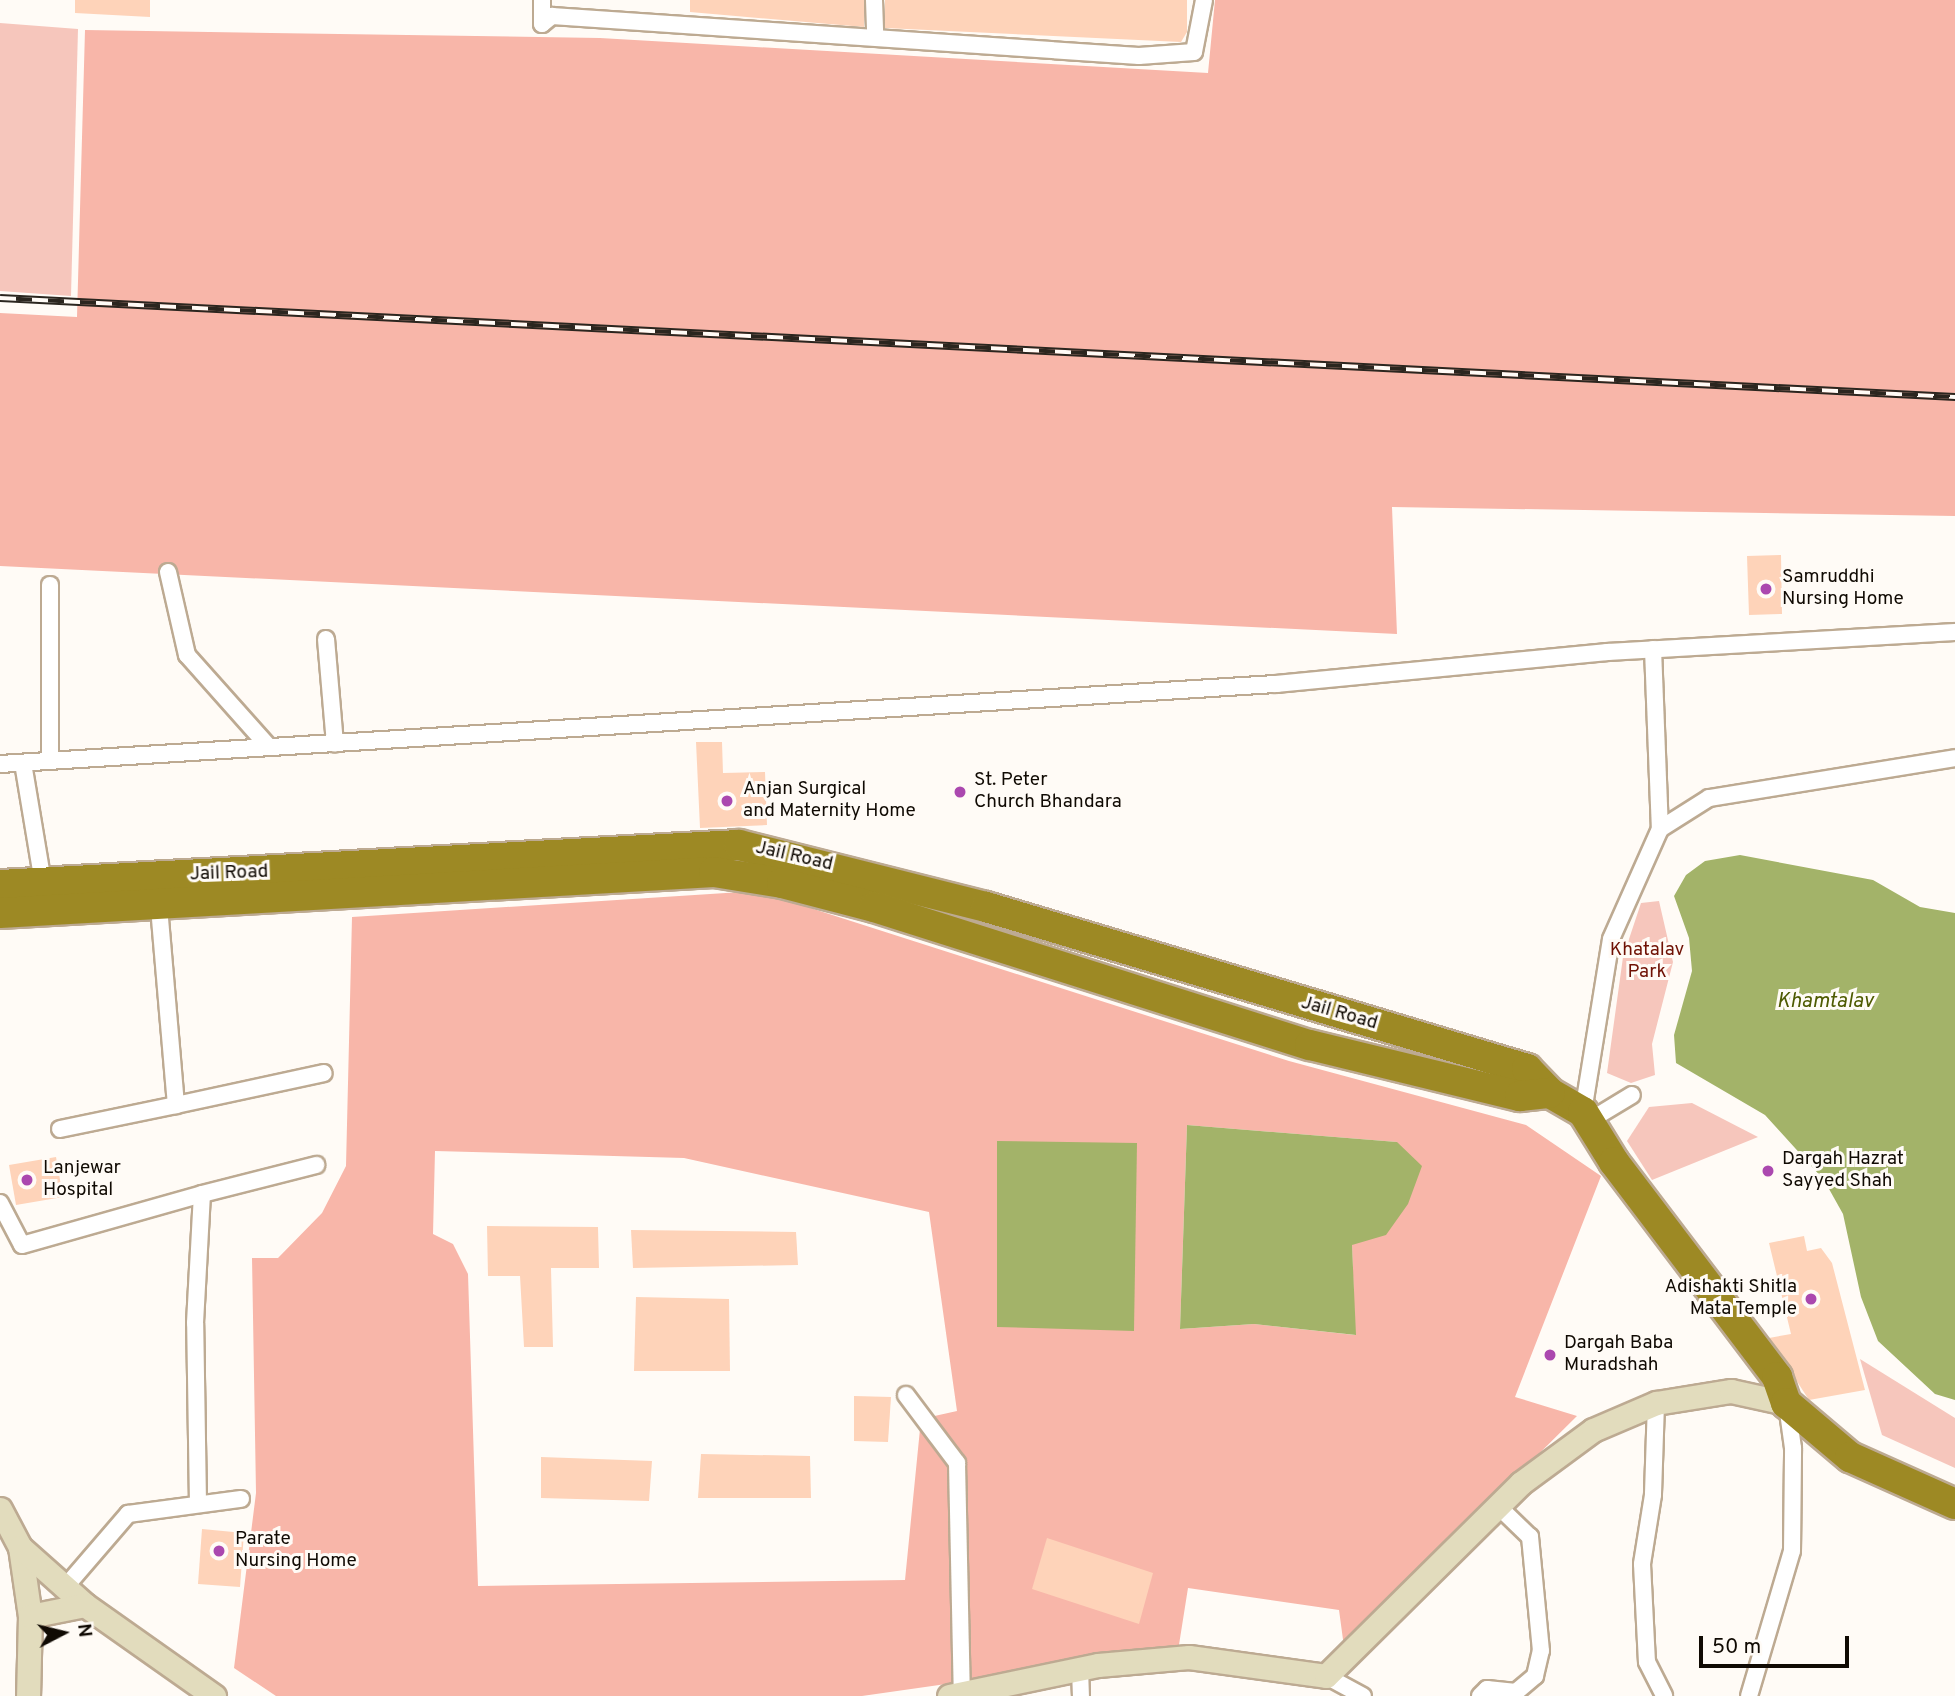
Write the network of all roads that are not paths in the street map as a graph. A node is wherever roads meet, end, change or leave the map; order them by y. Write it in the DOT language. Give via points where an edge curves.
graph roads {
  1 [pos="542,0"];
  2 [pos="874,0"];
  3 [pos="1204,0"];
  4 [pos="875,37"];
  5 [pos="168,572"];
  6 [pos="50,585"];
  7 [pos="1955,632"];
  8 [pos="326,639"];
  9 [pos="1653,649"];
  10 [pos="335,744"];
  11 [pos="269,747"];
  12 [pos="1955,758"];
  13 [pos="50,760"];
  14 [pos="23,762"];
  15 [pos="0,764"];
  16 [pos="1660,829"];
  17 [pos="43,883"];
  18 [pos="0,885"];
  19 [pos="159,907"];
  20 [pos="0,913"];
  21 [pos="324,1073"];
  22 [pos="1550,1093"];
  23 [pos="1632,1095"];
  24 [pos="176,1105"];
  25 [pos="1586,1117"];
  26 [pos="60,1129"];
  27 [pos="316,1165"];
  28 [pos="202,1194"];
  29 [pos="0,1203"];
  30 [pos="906,1395"];
  31 [pos="1656,1403"];
  32 [pos="1786,1403"];
  33 [pos="241,1499"];
  34 [pos="198,1504"];
  35 [pos="1955,1504"];
  36 [pos="1499,1506"];
  37 [pos="0,1509"];
  38 [pos="20,1547"];
  39 [pos="67,1585"];
  40 [pos="85,1605"];
  41 [pos="30,1616"];
  42 [pos="1080,1669"];
  43 [pos="1326,1676"];
  44 [pos="955,1695"];
  45 [pos="28,1696"];
  46 [pos="214,1696"];
  47 [pos="1081,1696"];
  48 [pos="1363,1696"];
  49 [pos="1480,1696"];
  50 [pos="1664,1696"];
  51 [pos="1749,1696"];
  1 -- 4 [label="street" via="542,23 552,16"];
  2 -- 4 [label="street"];
  3 -- 4 [label="street" via="1194,51 1139,56"];
  5 -- 11 [label="street" via="187,655"];
  6 -- 13 [label="street"];
  7 -- 9 [label="street"];
  8 -- 10 [label="street"];
  9 -- 10 [label="street" via="1276,684"];
  9 -- 16 [label="street"];
  10 -- 11 [label="street"];
  11 -- 13 [label="street"];
  12 -- 16 [label="street" via="1709,798"];
  13 -- 14 [label="street"];
  14 -- 15 [label="street"];
  14 -- 17 [label="street"];
  16 -- 25 [label="street" via="1611,939"];
  17 -- 18 [label="highway, Jail Road"];
  17 -- 22 [label="highway, Jail Road" via="740,845 986,907 1527,1069"];
  19 -- 20 [label="highway, Jail Road"];
  19 -- 22 [label="highway, Jail Road" via="715,872 782,883 874,907 1310,1045 1520,1096"];
  19 -- 24 [label="street"];
  21 -- 24 [label="street"];
  22 -- 25 [label="highway, Jail Road"];
  23 -- 25 [label="street"];
  24 -- 26 [label="street"];
  25 -- 32 [label="highway, Jail Road" via="1777,1377"];
  27 -- 28 [label="street"];
  28 -- 29 [label="street" via="22,1245"];
  28 -- 34 [label="street" via="195,1323"];
  30 -- 44 [label="street" via="957,1463"];
  31 -- 32 [label="main road" via="1731,1391"];
  31 -- 36 [label="main road" via="1593,1430"];
  31 -- 50 [label="street" via="1653,1495 1642,1564 1647,1662"];
  32 -- 35 [label="highway" via="1850,1457"];
  32 -- 51 [label="street" via="1793,1448 1792,1550"];
  33 -- 34 [label="street"];
  34 -- 39 [label="street" via="128,1514"];
  36 -- 43 [label="main road"];
  36 -- 49 [label="street" via="1530,1537 1541,1651 1535,1675 1516,1692 1487,1689"];
  37 -- 38 [label="main road"];
  38 -- 39 [label="main road"];
  38 -- 41 [label="main road"];
  39 -- 40 [label="main road"];
  40 -- 41 [label="main road"];
  40 -- 46 [label="main road"];
  41 -- 45 [label="main road"];
  42 -- 43 [label="main road" via="1189,1657"];
  42 -- 44 [label="main road"];
  42 -- 47 [label="street"];
  43 -- 48 [label="street"];
}
